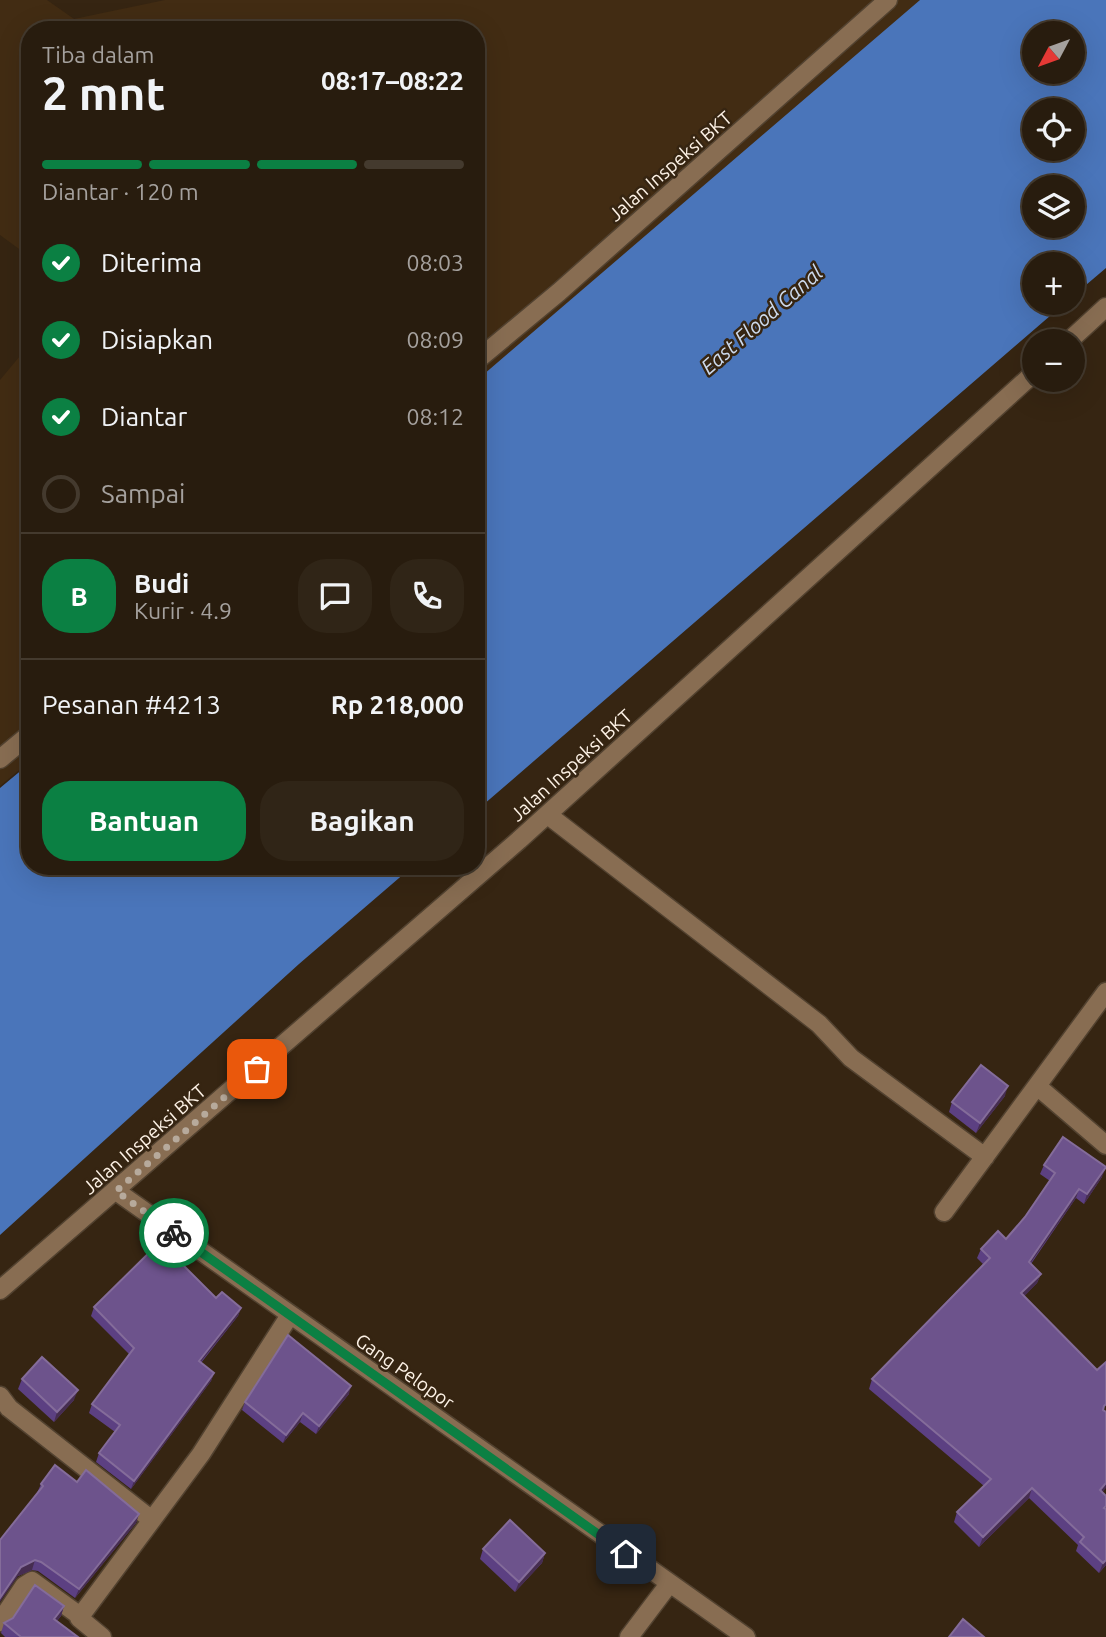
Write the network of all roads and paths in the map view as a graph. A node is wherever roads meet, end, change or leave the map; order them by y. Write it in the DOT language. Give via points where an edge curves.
graph roads {
  1 [pos="888,0"];
  2 [pos="1106,307"];
  3 [pos="1082,329"];
  4 [pos="485,354"];
  5 [pos="1022,384"];
  6 [pos="21,741"];
  7 [pos="2,755"];
  8 [pos="548,815"];
  9 [pos="485,870"];
  10 [pos="479,875"];
  11 [pos="1106,992"];
  12 [pos="1037,1086"];
  13 [pos="1106,1145"];
  14 [pos="985,1157"];
  15 [pos="116,1191"];
  16 [pos="944,1212"];
  17 [pos="0,1290"];
  18 [pos="290,1315"];
  19 [pos="0,1396"];
  20 [pos="152,1520"];
  21 [pos="669,1584"];
  22 [pos="80,1616"];
  23 [pos="0,1622"];
  24 [pos="102,1637"];
  25 [pos="629,1637"];
  26 [pos="746,1637"];
  1 -- 4 [label="street, Jalan Inspeksi BKT"];
  2 -- 3 [label="street"];
  5 -- 8 [label="street, Jalan Inspeksi BKT"];
  6 -- 7 [label="street"];
  8 -- 9 [label="street, Jalan Inspeksi BKT"];
  8 -- 14 [label="street" via="819,1024 851,1058"];
  10 -- 15 [label="street, Jalan Inspeksi BKT"];
  11 -- 12 [label="street"];
  12 -- 13 [label="street"];
  12 -- 14 [label="street"];
  14 -- 16 [label="street"];
  15 -- 17 [label="street, Jalan Inspeksi BKT"];
  15 -- 18 [label="street, Gang Pelopor"];
  18 -- 20 [label="street" via="201,1454"];
  18 -- 21 [label="street, Gang Pelopor"];
  19 -- 20 [label="street" via="9,1408"];
  20 -- 22 [label="street"];
  21 -- 25 [label="street"];
  21 -- 26 [label="street, Gang Pelopor"];
  22 -- 23 [label="street" via="32,1580"];
  22 -- 24 [label="street"];
}
